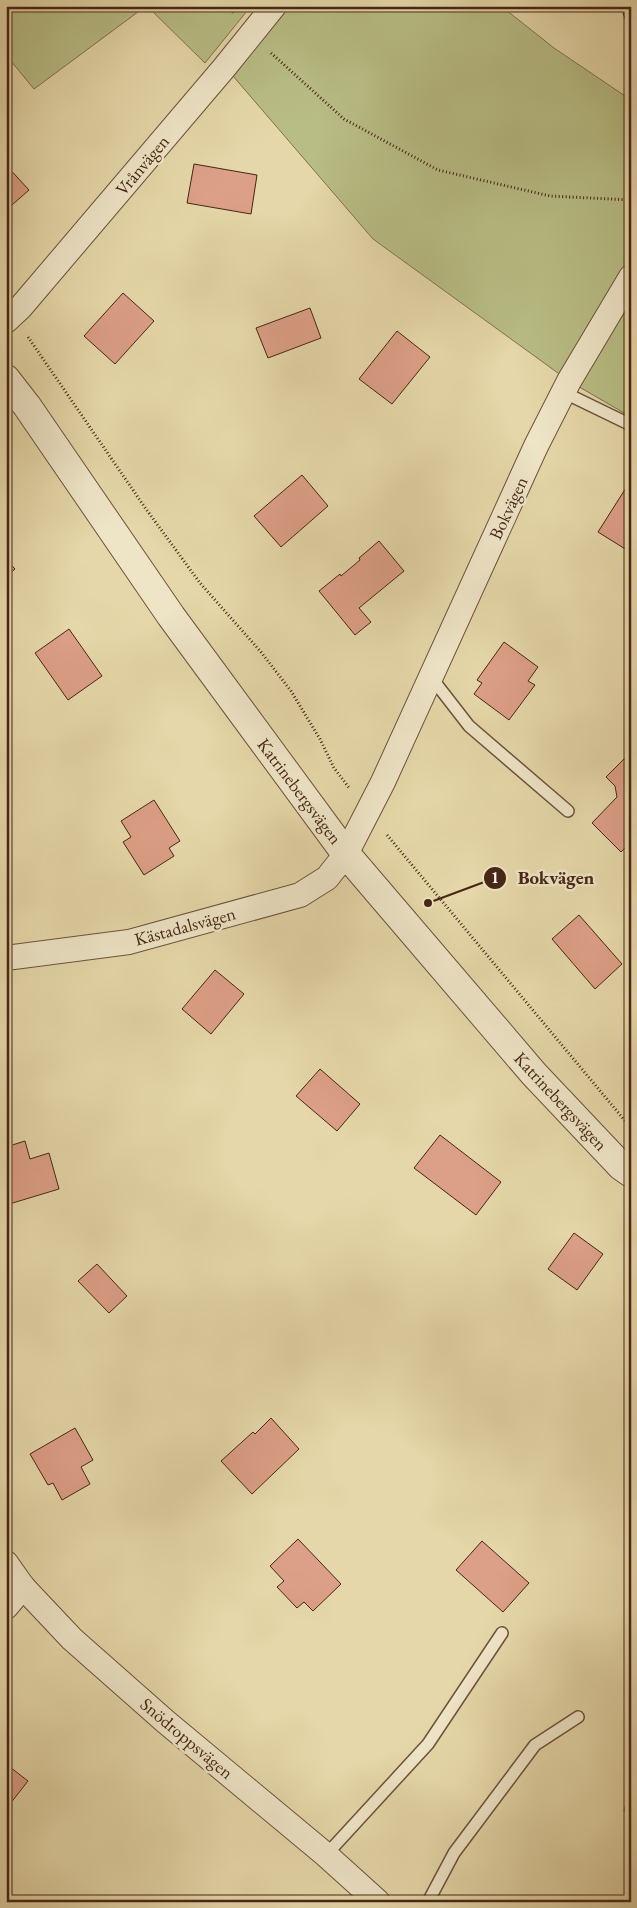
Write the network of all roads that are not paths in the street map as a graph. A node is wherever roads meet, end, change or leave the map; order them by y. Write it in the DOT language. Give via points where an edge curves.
graph roads {
  1 [pos="274,6"];
  2 [pos="631,277"];
  3 [pos="9,318"];
  4 [pos="6,379"];
  5 [pos="564,392"];
  6 [pos="631,425"];
  7 [pos="431,677"];
  8 [pos="568,811"];
  9 [pos="346,854"];
  10 [pos="6,958"];
  11 [pos="631,1173"];
  12 [pos="6,1563"];
  13 [pos="22,1587"];
  14 [pos="6,1607"];
  15 [pos="502,1634"];
  16 [pos="578,1717"];
  17 [pos="326,1855"];
  18 [pos="378,1902"];
  19 [pos="428,1902"];
  1 -- 3 [label="street, Vrånvägen" via="117,195"];
  2 -- 5 [label="street, Bokvägen"];
  4 -- 9 [label="street, Katrinebergsvägen" via="28,406 171,616"];
  5 -- 6 [label="lane"];
  5 -- 7 [label="street, Bokvägen" via="536,446"];
  7 -- 8 [label="lane" via="469,726"];
  7 -- 9 [label="street, Bokvägen"];
  9 -- 10 [label="street, Kästadalsvägen" via="327,878 300,895 129,942"];
  9 -- 11 [label="street, Katrinebergsvägen" via="534,1074"];
  12 -- 13 [label="street, Snödroppsvägen"];
  13 -- 14 [label="street"];
  13 -- 17 [label="street, Snödroppsvägen" via="86,1651 166,1722"];
  15 -- 17 [label="lane" via="428,1744"];
  16 -- 19 [label="lane" via="535,1745 454,1853"];
  17 -- 18 [label="street, Snödroppsvägen"];
}
